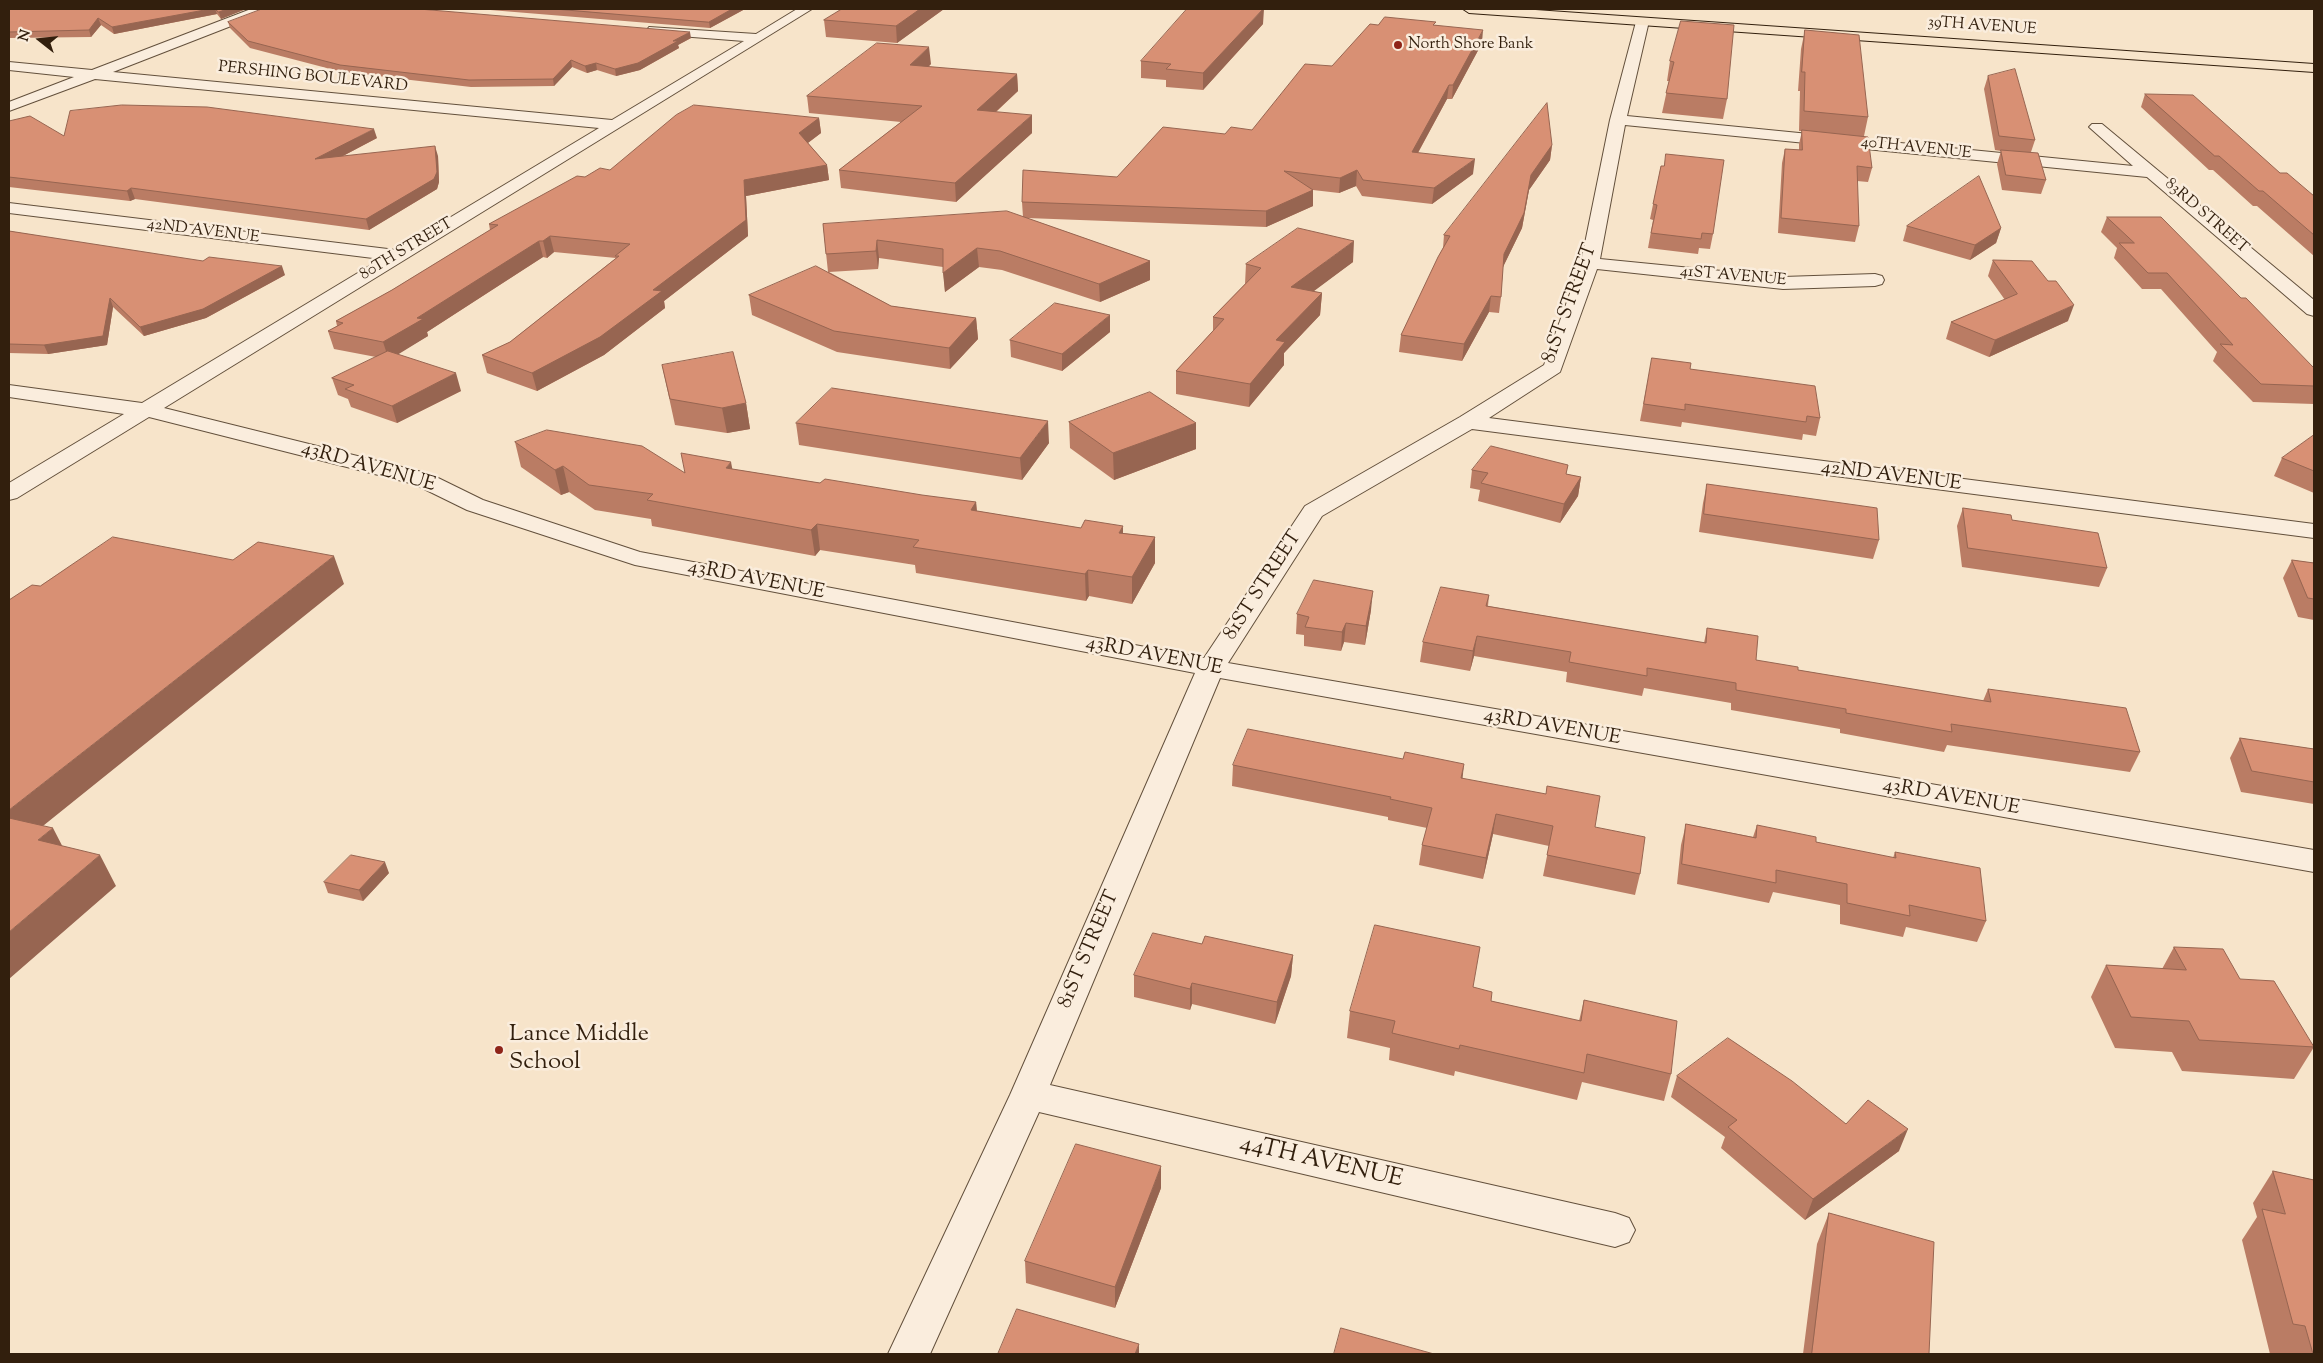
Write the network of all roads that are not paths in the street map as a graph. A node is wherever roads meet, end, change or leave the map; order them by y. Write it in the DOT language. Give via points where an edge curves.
graph roads {
  1 [pos="262,9"];
  2 [pos="806,9"];
  3 [pos="1469,9"];
  4 [pos="1642,22"];
  5 [pos="642,29"];
  6 [pos="759,38"];
  7 [pos="9,66"];
  8 [pos="2314,68"];
  9 [pos="93,74"];
  10 [pos="9,108"];
  11 [pos="1618,120"];
  12 [pos="614,126"];
  13 [pos="2097,126"];
  14 [pos="2154,173"];
  15 [pos="9,208"];
  16 [pos="397,256"];
  17 [pos="1590,263"];
  18 [pos="1876,280"];
  19 [pos="2314,310"];
  20 [pos="9,391"];
  21 [pos="145,410"];
  22 [pos="1468,422"];
  23 [pos="9,493"];
  24 [pos="2314,531"];
  25 [pos="1211,668"];
  26 [pos="2314,861"];
  27 [pos="1028,1095"];
  28 [pos="1615,1230"];
  29 [pos="909,1354"];
  1 -- 9 [label="street"];
  2 -- 6 [label="street, 80TH STREET"];
  3 -- 4 [label="main road, 39TH AVENUE"];
  4 -- 8 [label="main road, 39TH AVENUE"];
  4 -- 11 [label="street, 81ST STREET"];
  5 -- 6 [label="street"];
  6 -- 12 [label="street, 80TH STREET"];
  7 -- 9 [label="street, PERSHING BOULEVARD"];
  9 -- 10 [label="street"];
  9 -- 12 [label="street, PERSHING BOULEVARD"];
  11 -- 14 [label="street, 40TH AVENUE"];
  11 -- 17 [label="street, 81ST STREET"];
  12 -- 16 [label="street, 80TH STREET"];
  13 -- 14 [label="street, 83RD STREET"];
  14 -- 19 [label="street, 83RD STREET"];
  15 -- 16 [label="street, 42ND AVENUE"];
  16 -- 21 [label="street, 80TH STREET"];
  17 -- 18 [label="street, 41ST AVENUE" via="1783,283"];
  17 -- 22 [label="street, 81ST STREET" via="1553,368"];
  20 -- 21 [label="street, 43RD AVENUE"];
  21 -- 23 [label="street, 80TH STREET"];
  21 -- 25 [label="street, 43RD AVENUE" via="422,479 475,505 636,558"];
  22 -- 24 [label="street, 42ND AVENUE"];
  22 -- 25 [label="street, 81ST STREET" via="1313,511"];
  25 -- 26 [label="street, 43RD AVENUE"];
  25 -- 27 [label="street, 81ST STREET"];
  27 -- 28 [label="street, 44TH AVENUE"];
  27 -- 29 [label="street, 81ST STREET"];
}
